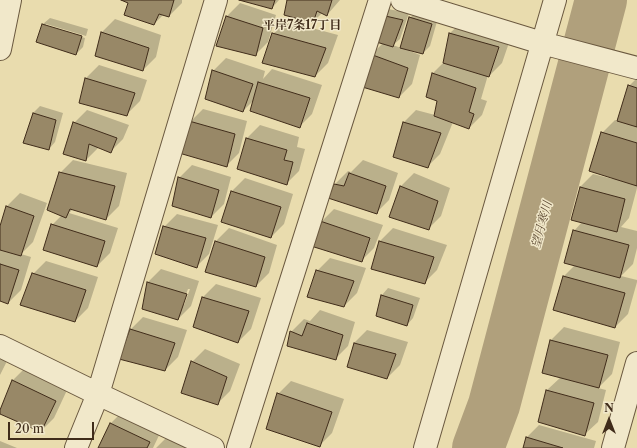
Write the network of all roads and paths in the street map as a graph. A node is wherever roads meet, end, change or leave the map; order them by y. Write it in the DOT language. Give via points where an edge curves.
graph roads {
  1 [pos="10,0"];
  2 [pos="216,0"];
  3 [pos="380,0"];
  4 [pos="402,0"];
  5 [pos="555,0"];
  6 [pos="548,44"];
  7 [pos="0,49"];
  8 [pos="630,66"];
  9 [pos="0,346"];
  10 [pos="637,363"];
  11 [pos="98,394"];
  12 [pos="76,448"];
  13 [pos="213,448"];
  14 [pos="238,448"];
  15 [pos="425,448"];
  16 [pos="613,448"];
  1 -- 7 [label="street"];
  2 -- 11 [label="street"];
  3 -- 14 [label="street"];
  4 -- 6 [label="street"];
  5 -- 6 [label="street"];
  6 -- 8 [label="street"];
  6 -- 15 [label="street"];
  9 -- 11 [label="street"];
  10 -- 16 [label="street"];
  11 -- 12 [label="street"];
  11 -- 13 [label="street"];
}
